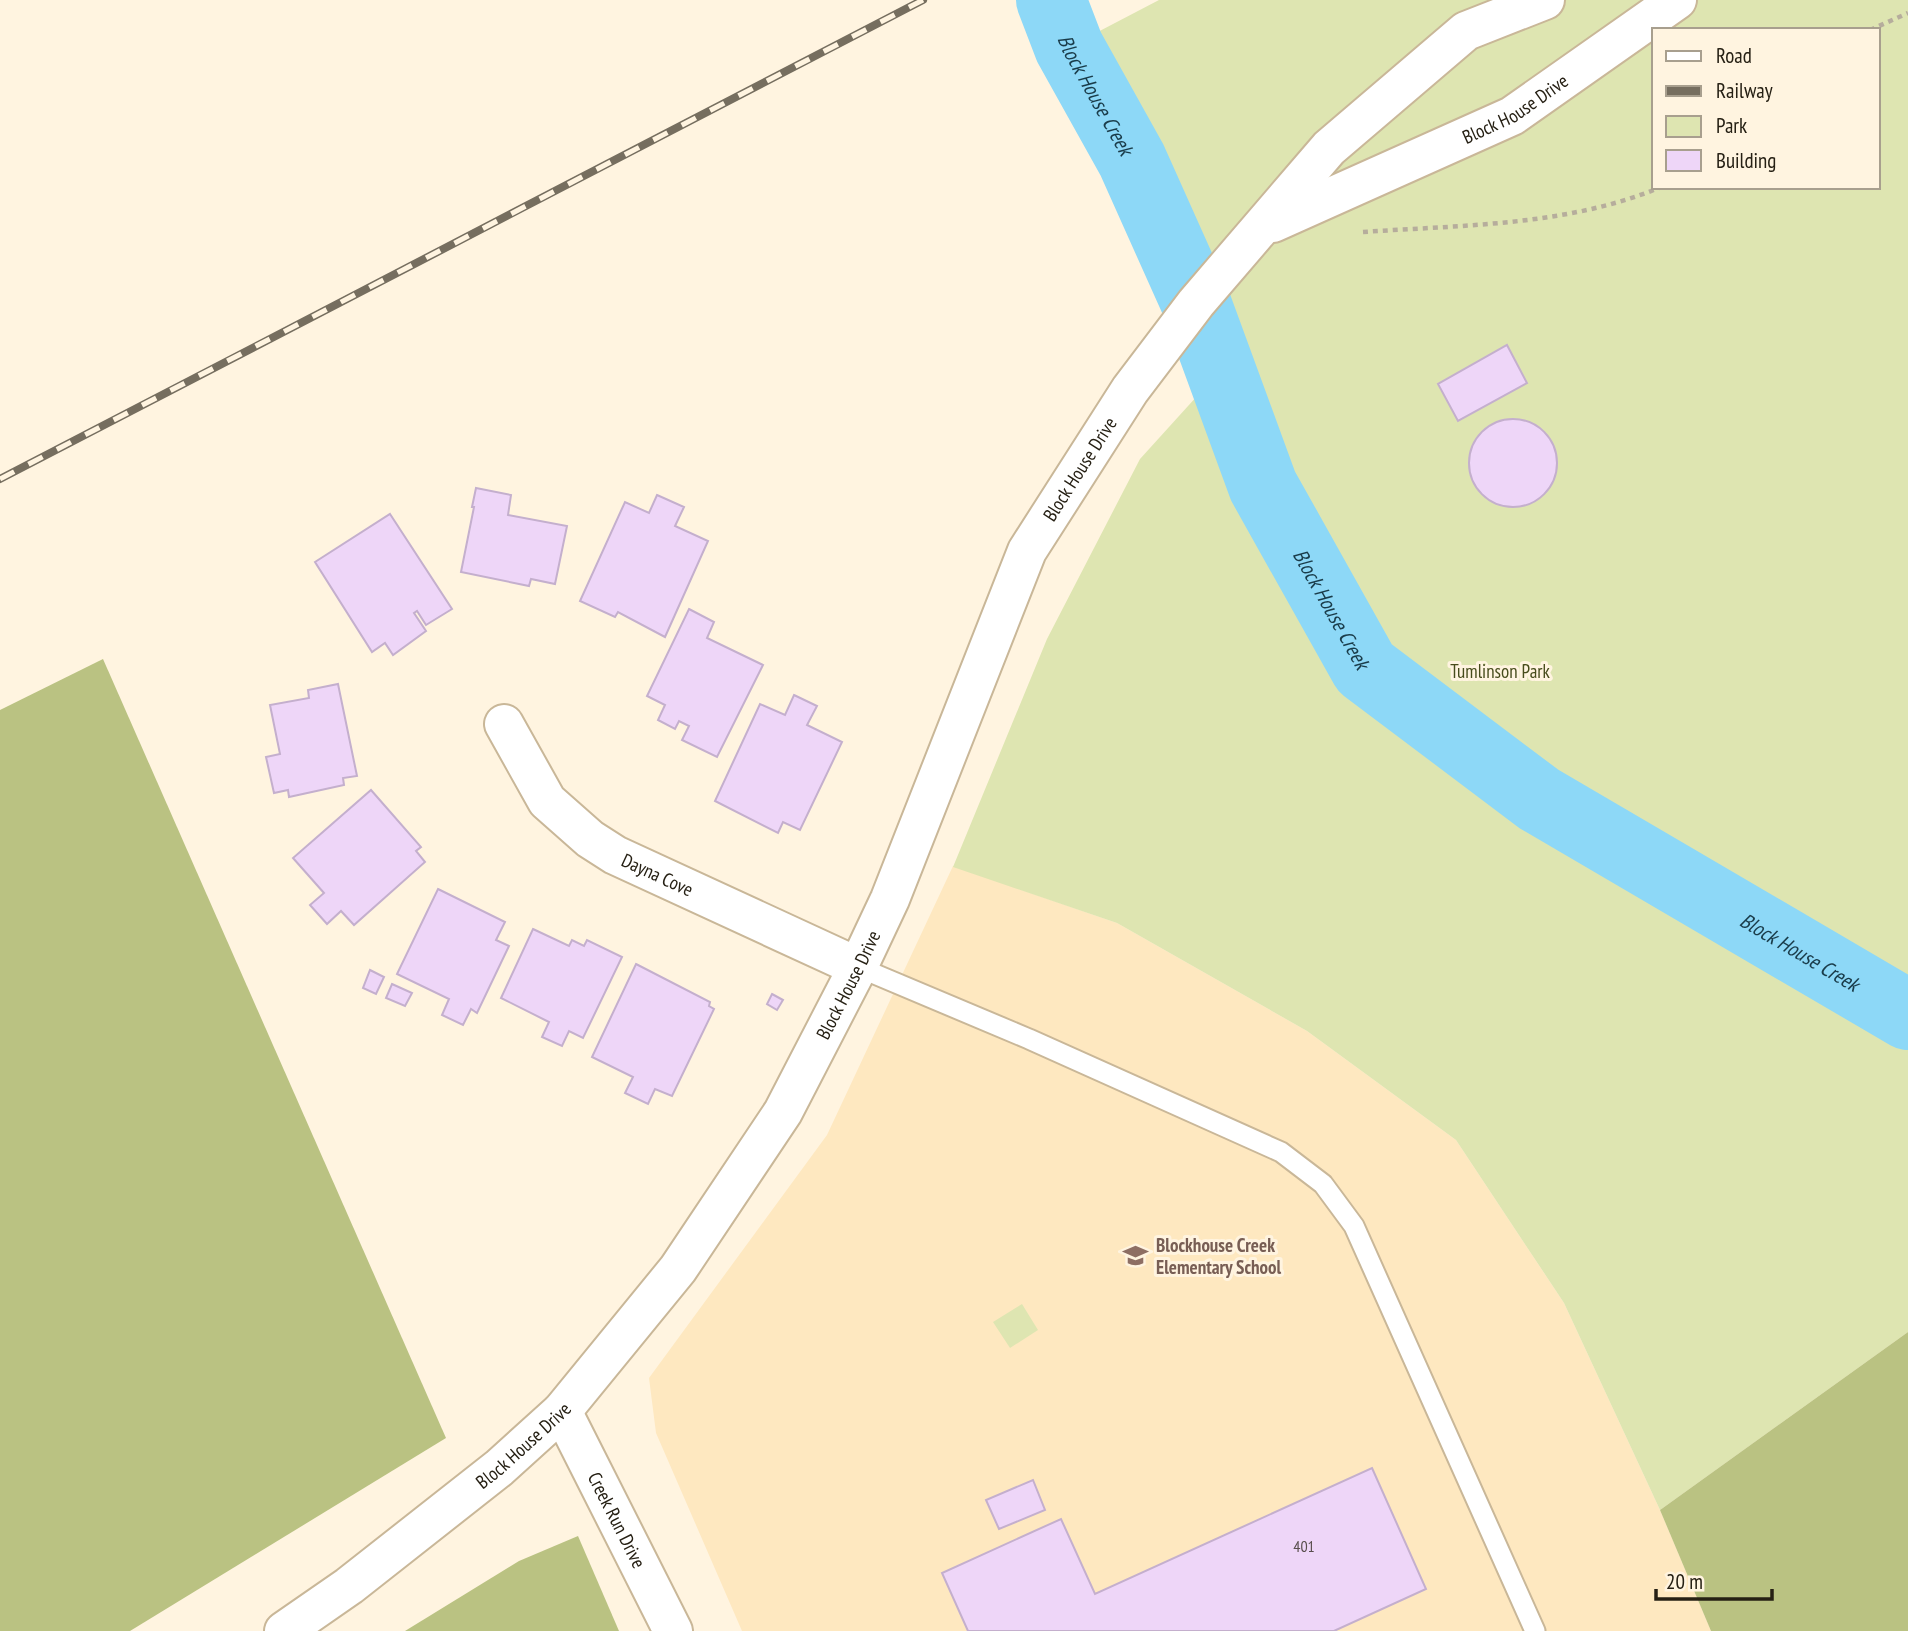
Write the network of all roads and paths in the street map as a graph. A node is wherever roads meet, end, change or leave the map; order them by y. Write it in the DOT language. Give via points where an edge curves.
graph roads {
  1 [pos="1545,0"];
  2 [pos="1677,0"];
  3 [pos="1908,13"];
  4 [pos="1874,28"];
  5 [pos="1655,189"];
  6 [pos="1262,228"];
  7 [pos="1363,232"];
  8 [pos="504,724"];
  9 [pos="858,967"];
  10 [pos="562,1411"];
  11 [pos="284,1631"];
  12 [pos="673,1631"];
  13 [pos="1535,1631"];
  1 -- 6 [label="street, Block House Drive" via="1466,31 1329,148"];
  2 -- 6 [label="street, Block House Drive" via="1512,116"];
  3 -- 4 [label="path"];
  5 -- 7 [label="path" via="1609,205 1518,222"];
  6 -- 9 [label="street, Block House Drive" via="1196,303 1130,390 1027,551 890,899"];
  8 -- 9 [label="street, Dayna Cove" via="547,801 590,839 615,855"];
  9 -- 10 [label="street, Block House Drive" via="783,1112 701,1236"];
  9 -- 13 [label="lane" via="1281,1152 1323,1184 1354,1226"];
  10 -- 11 [label="street, Block House Drive" via="499,1468"];
  10 -- 12 [label="street, Creek Run Drive"];
}
